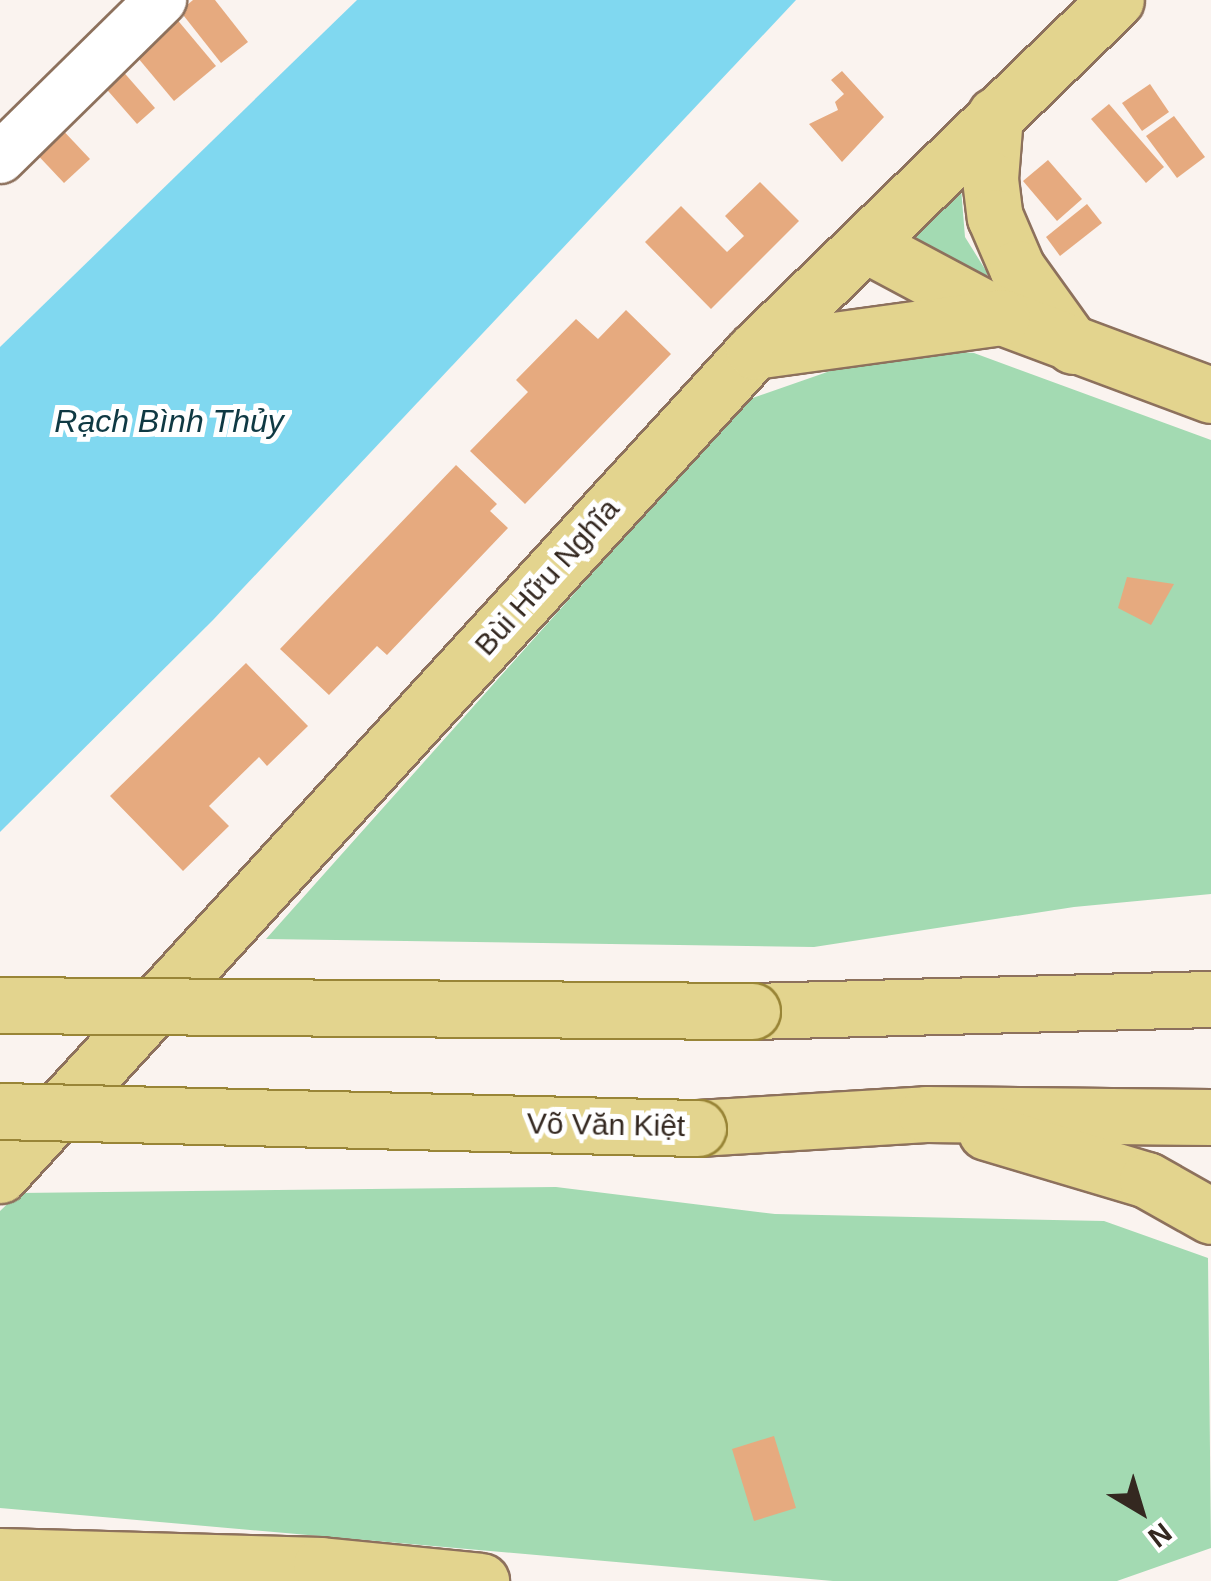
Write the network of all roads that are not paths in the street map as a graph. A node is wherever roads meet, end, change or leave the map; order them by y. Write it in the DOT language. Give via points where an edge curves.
graph roads {
  1 [pos="161,0"];
  2 [pos="1116,0"];
  3 [pos="995,115"];
  4 [pos="0,158"];
  5 [pos="866,244"];
  6 [pos="1002,317"];
  7 [pos="1073,346"];
  8 [pos="754,351"];
  9 [pos="1211,394"];
  10 [pos="1211,998"];
  11 [pos="0,1005"];
  12 [pos="0,1110"];
  13 [pos="926,1114"];
  14 [pos="1211,1117"];
  15 [pos="0,1175"];
  16 [pos="1211,1216"];
  17 [pos="0,1556"];
  18 [pos="480,1581"];
  1 -- 4 [label="street"];
  2 -- 3 [label="main road, Bùi Hữu Nghĩa"];
  3 -- 5 [label="main road, Bùi Hữu Nghĩa"];
  3 -- 7 [label="main road" via="990,180 996,217 1017,268"];
  5 -- 6 [label="main road"];
  5 -- 8 [label="main road, Bùi Hữu Nghĩa"];
  6 -- 7 [label="main road"];
  6 -- 8 [label="main road"];
  7 -- 9 [label="main road"];
  8 -- 15 [label="main road, Bùi Hữu Nghĩa"];
  10 -- 11 [label="main road, bridge" via="752,1011"];
  12 -- 13 [label="main road, Võ Văn Kiệt, bridge" via="698,1128"];
  13 -- 14 [label="main road, Võ Văn Kiệt"];
  13 -- 16 [label="main road" via="1147,1180"];
  17 -- 18 [label="main road" via="321,1566"];
}
